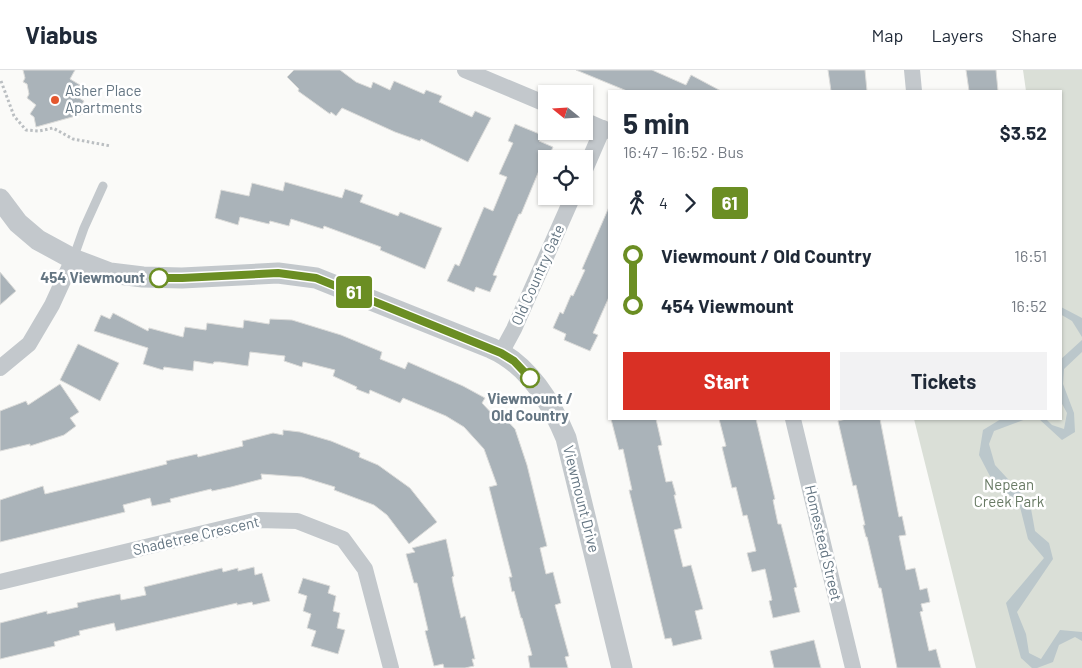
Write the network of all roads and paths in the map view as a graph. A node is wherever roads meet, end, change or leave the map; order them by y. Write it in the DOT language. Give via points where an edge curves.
graph roads {
  1 [pos="465,70"];
  2 [pos="912,70"];
  3 [pos="1,81"];
  4 [pos="914,90"];
  5 [pos="538,101"];
  6 [pos="593,124"];
  7 [pos="606,130"];
  8 [pos="111,146"];
  9 [pos="593,155"];
  10 [pos="103,186"];
  11 [pos="0,199"];
  12 [pos="569,205"];
  13 [pos="73,259"];
  14 [pos="501,353"];
  15 [pos="0,368"];
  16 [pos="793,420"];
  17 [pos="0,582"];
  18 [pos="391,668"];
  19 [pos="622,668"];
  20 [pos="853,668"];
  1 -- 5 [label="street"];
  2 -- 4 [label="street"];
  3 -- 8 [label="path" via="14,116 26,130 53,128 73,139"];
  6 -- 7 [label="street"];
  7 -- 9 [label="street"];
  10 -- 13 [label="lane"];
  11 -- 13 [label="street, Viewmount Drive" via="31,234"];
  12 -- 14 [label="street, Old Country Gate"];
  13 -- 14 [label="street, Viewmount Drive" via="110,274 143,277 278,273 316,278"];
  13 -- 15 [label="street" via="29,344"];
  14 -- 19 [label="street, Viewmount Drive" via="514,361 540,390 566,438"];
  16 -- 20 [label="street, Homestead Street"];
  17 -- 18 [label="street, Shadetree Crescent" via="258,520 297,520 344,539 365,570"];
}
